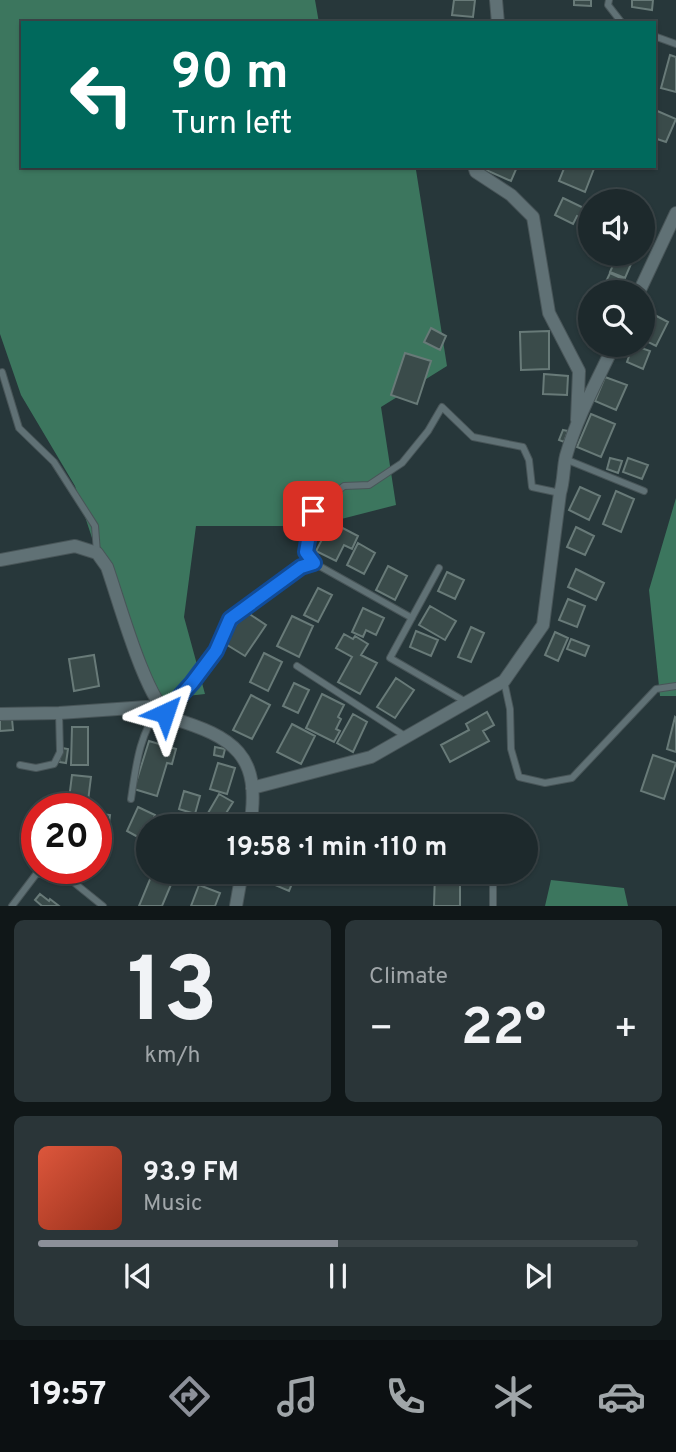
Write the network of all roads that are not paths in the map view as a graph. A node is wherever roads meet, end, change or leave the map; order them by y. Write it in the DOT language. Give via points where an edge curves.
graph roads {
  1 [pos="496,0"];
  2 [pos="609,0"];
  3 [pos="498,21"];
  4 [pos="620,21"];
  5 [pos="656,37"];
  6 [pos="676,44"];
  7 [pos="475,168"];
  8 [pos="676,213"];
  9 [pos="645,280"];
  10 [pos="608,357"];
  11 [pos="2,372"];
  12 [pos="577,424"];
  13 [pos="565,459"];
  14 [pos="644,491"];
  15 [pos="560,494"];
  16 [pos="97,553"];
  17 [pos="0,560"];
  18 [pos="314,563"];
  19 [pos="439,568"];
  20 [pos="412,618"];
  21 [pos="297,666"];
  22 [pos="504,681"];
  23 [pos="676,686"];
  24 [pos="466,702"];
  25 [pos="163,710"];
  26 [pos="0,713"];
  27 [pos="59,713"];
  28 [pos="405,736"];
  29 [pos="20,765"];
  30 [pos="253,788"];
  31 [pos="131,799"];
  32 [pos="252,814"];
  33 [pos="240,884"];
  34 [pos="494,884"];
  35 [pos="12,906"];
  36 [pos="103,906"];
  37 [pos="236,906"];
  38 [pos="493,906"];
  1 -- 3 [label="street"];
  2 -- 4 [label="lane"];
  5 -- 6 [label="lane"];
  7 -- 12 [label="street" via="533,217 549,313 579,371"];
  8 -- 9 [label="street"];
  10 -- 12 [label="street"];
  11 -- 16 [label="lane" via="19,428 54,462 95,526"];
  12 -- 13 [label="street"];
  13 -- 14 [label="lane"];
  13 -- 15 [label="street"];
  15 -- 18 [label="lane" via="533,487 523,447 473,437 442,407 402,463 369,485 344,486 313,511 306,552"];
  15 -- 22 [label="street" via="543,625"];
  16 -- 17 [label="street" via="75,546"];
  16 -- 25 [label="street" via="107,567"];
  18 -- 20 [label="lane"];
  18 -- 25 [label="lane" via="301,567 230,619 216,651 192,683"];
  19 -- 20 [label="lane"];
  20 -- 24 [label="lane" via="390,658"];
  21 -- 28 [label="lane"];
  22 -- 23 [label="lane" via="511,749 519,777 545,783 572,779 656,689"];
  22 -- 24 [label="street"];
  24 -- 28 [label="street"];
  25 -- 27 [label="street"];
  25 -- 30 [label="street" via="171,718 222,737 243,756"];
  25 -- 31 [label="lane" via="148,723"];
  26 -- 27 [label="street"];
  27 -- 29 [label="lane" via="60,752 54,764"];
  28 -- 30 [label="street" via="371,757"];
  30 -- 32 [label="street"];
  33 -- 37 [label="street"];
  34 -- 38 [label="lane"];
  35 -- 36 [label="lane" via="37,873 72,881"];
}
